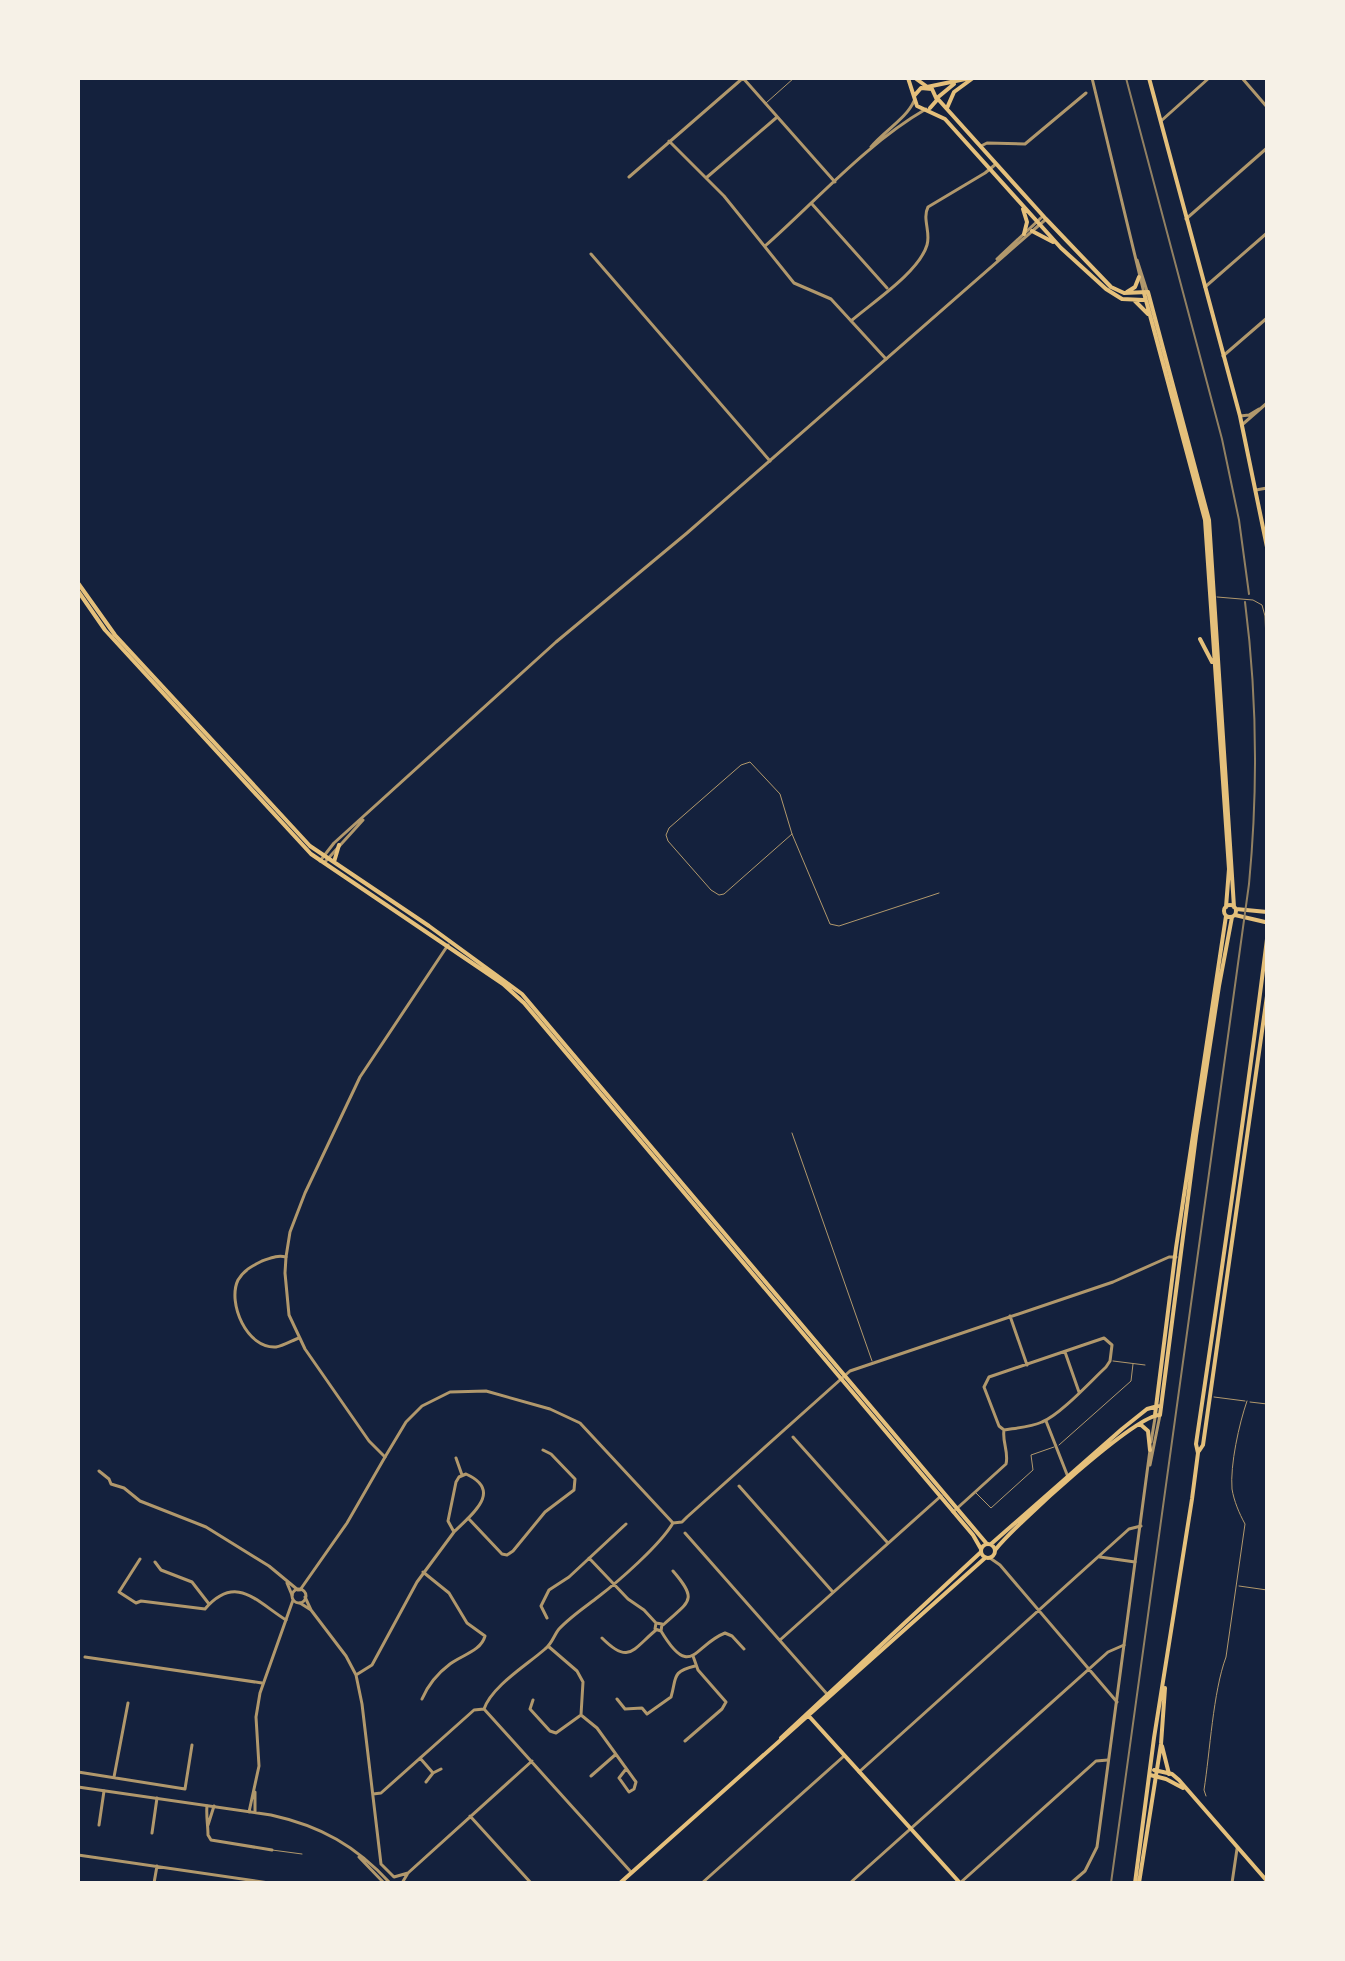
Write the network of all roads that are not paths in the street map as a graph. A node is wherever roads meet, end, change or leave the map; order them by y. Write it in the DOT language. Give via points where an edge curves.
graph roads {
  1 [pos="743,78"];
  2 [pos="794,78"];
  3 [pos="908,78"];
  4 [pos="915,78"];
  5 [pos="971,78"];
  6 [pos="1094,78"];
  7 [pos="1149,78"];
  8 [pos="1198,78"];
  9 [pos="1209,78"];
  10 [pos="1242,78"];
  11 [pos="927,87"];
  12 [pos="1199,87"];
  13 [pos="1086,93"];
  14 [pos="937,98"];
  15 [pos="914,99"];
  16 [pos="765,104"];
  17 [pos="1267,107"];
  18 [pos="926,109"];
  19 [pos="948,110"];
  20 [pos="777,117"];
  21 [pos="1159,122"];
  22 [pos="669,141"];
  23 [pos="981,146"];
  24 [pos="1267,148"];
  25 [pos="866,153"];
  26 [pos="996,163"];
  27 [pos="989,169"];
  28 [pos="629,177"];
  29 [pos="706,178"];
  30 [pos="835,182"];
  31 [pos="812,204"];
  32 [pos="1022,206"];
  33 [pos="1044,218"];
  34 [pos="1186,219"];
  35 [pos="1038,223"];
  36 [pos="1032,231"];
  37 [pos="1267,233"];
  38 [pos="1024,234"];
  39 [pos="765,246"];
  40 [pos="1061,248"];
  41 [pos="591,254"];
  42 [pos="1135,257"];
  43 [pos="995,262"];
  44 [pos="1139,277"];
  45 [pos="1205,287"];
  46 [pos="888,289"];
  47 [pos="1146,292"];
  48 [pos="1124,293"];
  49 [pos="1147,300"];
  50 [pos="1135,301"];
  51 [pos="1150,316"];
  52 [pos="1267,318"];
  53 [pos="851,321"];
  54 [pos="1223,356"];
  55 [pos="886,359"];
  56 [pos="1267,403"];
  57 [pos="1262,407"];
  58 [pos="1240,416"];
  59 [pos="1242,425"];
  60 [pos="770,461"];
  61 [pos="1266,489"];
  62 [pos="1256,490"];
  63 [pos="1267,547"];
  64 [pos="78,583"];
  65 [pos="78,591"];
  66 [pos="1212,596"];
  67 [pos="1200,639"];
  68 [pos="1267,665"];
  69 [pos="1216,672"];
  70 [pos="365,817"];
  71 [pos="792,834"];
  72 [pos="339,845"];
  73 [pos="323,860"];
  74 [pos="334,863"];
  75 [pos="939,893"];
  76 [pos="1226,907"];
  77 [pos="1267,912"];
  78 [pos="1233,913"];
  79 [pos="1266,923"];
  80 [pos="1267,939"];
  81 [pos="448,944"];
  82 [pos="1267,996"];
  83 [pos="792,1133"];
  84 [pos="286,1257"];
  85 [pos="1177,1260"];
  86 [pos="1010,1316"];
  87 [pos="299,1338"];
  88 [pos="1065,1352"];
  89 [pos="1110,1361"];
  90 [pos="872,1363"];
  91 [pos="1133,1364"];
  92 [pos="1027,1365"];
  93 [pos="1145,1365"];
  94 [pos="842,1376"];
  95 [pos="1079,1392"];
  96 [pos="1203,1395"];
  97 [pos="1210,1396"];
  98 [pos="1247,1401"];
  99 [pos="1267,1404"];
  100 [pos="1159,1406"];
  101 [pos="1158,1415"];
  102 [pos="1046,1421"];
  103 [pos="1138,1425"];
  104 [pos="1004,1430"];
  105 [pos="793,1437"];
  106 [pos="1055,1446"];
  107 [pos="543,1450"];
  108 [pos="1150,1450"];
  109 [pos="1198,1453"];
  110 [pos="385,1457"];
  111 [pos="456,1458"];
  112 [pos="99,1471"];
  113 [pos="1148,1473"];
  114 [pos="462,1475"];
  115 [pos="1069,1478"];
  116 [pos="739,1486"];
  117 [pos="975,1492"];
  118 [pos="942,1495"];
  119 [pos="955,1511"];
  120 [pos="468,1518"];
  121 [pos="673,1523"];
  122 [pos="626,1524"];
  123 [pos="1141,1526"];
  124 [pos="454,1532"];
  125 [pos="685,1533"];
  126 [pos="887,1542"];
  127 [pos="989,1544"];
  128 [pos="996,1549"];
  129 [pos="981,1550"];
  130 [pos="1098,1557"];
  131 [pos="589,1558"];
  132 [pos="988,1558"];
  133 [pos="140,1559"];
  134 [pos="155,1562"];
  135 [pos="1135,1562"];
  136 [pos="673,1571"];
  137 [pos="423,1572"];
  138 [pos="309,1578"];
  139 [pos="287,1583"];
  140 [pos="614,1584"];
  141 [pos="1236,1586"];
  142 [pos="299,1590"];
  143 [pos="1267,1590"];
  144 [pos="833,1591"];
  145 [pos="305,1596"];
  146 [pos="293,1598"];
  147 [pos="299,1603"];
  148 [pos="209,1604"];
  149 [pos="1039,1609"];
  150 [pos="311,1610"];
  151 [pos="290,1613"];
  152 [pos="547,1618"];
  153 [pos="286,1620"];
  154 [pos="656,1623"];
  155 [pos="663,1625"];
  156 [pos="656,1630"];
  157 [pos="661,1631"];
  158 [pos="602,1638"];
  159 [pos="780,1640"];
  160 [pos="1124,1645"];
  161 [pos="548,1646"];
  162 [pos="744,1649"];
  163 [pos="693,1656"];
  164 [pos="85,1657"];
  165 [pos="696,1666"];
  166 [pos="1089,1669"];
  167 [pos="356,1675"];
  168 [pos="1165,1678"];
  169 [pos="262,1683"];
  170 [pos="828,1695"];
  171 [pos="422,1699"];
  172 [pos="617,1699"];
  173 [pos="533,1700"];
  174 [pos="1117,1702"];
  175 [pos="128,1703"];
  176 [pos="484,1709"];
  177 [pos="807,1714"];
  178 [pos="581,1715"];
  179 [pos="685,1741"];
  180 [pos="1161,1744"];
  181 [pos="192,1745"];
  182 [pos="615,1755"];
  183 [pos="844,1756"];
  184 [pos="420,1758"];
  185 [pos="1108,1760"];
  186 [pos="532,1761"];
  187 [pos="441,1769"];
  188 [pos="626,1769"];
  189 [pos="78,1772"];
  190 [pos="859,1772"];
  191 [pos="433,1773"];
  192 [pos="1154,1773"];
  193 [pos="1169,1774"];
  194 [pos="591,1776"];
  195 [pos="114,1777"];
  196 [pos="426,1782"];
  197 [pos="78,1787"];
  198 [pos="1185,1789"];
  199 [pos="104,1791"];
  200 [pos="255,1792"];
  201 [pos="373,1794"];
  202 [pos="1206,1796"];
  203 [pos="157,1798"];
  204 [pos="207,1806"];
  205 [pos="214,1806"];
  206 [pos="249,1812"];
  207 [pos="255,1813"];
  208 [pos="470,1816"];
  209 [pos="99,1825"];
  210 [pos="208,1825"];
  211 [pos="910,1829"];
  212 [pos="152,1833"];
  213 [pos="1237,1849"];
  214 [pos="272,1850"];
  215 [pos="302,1854"];
  216 [pos="78,1855"];
  217 [pos="357,1855"];
  218 [pos="157,1866"];
  219 [pos="408,1873"];
  220 [pos="632,1873"];
  221 [pos="78,1879"];
  222 [pos="1267,1881"];
  223 [pos="251,1882"];
  224 [pos="82,1883"];
  225 [pos="154,1883"];
  226 [pos="269,1883"];
  227 [pos="384,1883"];
  228 [pos="390,1883"];
  229 [pos="402,1883"];
  230 [pos="531,1883"];
  231 [pos="620,1883"];
  232 [pos="702,1883"];
  233 [pos="850,1883"];
  234 [pos="960,1883"];
  235 [pos="1071,1883"];
  236 [pos="1137,1883"];
  237 [pos="1232,1883"];
  1 -- 16 [label="street"];
  1 -- 22 [label="street"];
  2 -- 16 [label="lane"];
  3 -- 15 [label="main road"];
  4 -- 11 [label="main road"];
  5 -- 11 [label="main road"];
  5 -- 14 [label="main road" via="949,86"];
  5 -- 19 [label="main road" via="954,92"];
  6 -- 42 [label="street"];
  7 -- 21 [label="main road"];
  8 -- 12 [label="lane"];
  9 -- 12 [label="street"];
  10 -- 17 [label="street"];
  11 -- 14 [label="main road"];
  11 -- 15 [label="main road" via="918,89"];
  12 -- 21 [label="street"];
  13 -- 23 [label="street" via="1025,144"];
  14 -- 18 [label="main road"];
  14 -- 19 [label="main road"];
  15 -- 18 [label="main road"];
  15 -- 25 [label="street" via="908,112"];
  16 -- 20 [label="street"];
  18 -- 25 [label="street"];
  18 -- 27 [label="main road" via="945,119"];
  19 -- 23 [label="main road"];
  20 -- 29 [label="street"];
  20 -- 30 [label="street"];
  21 -- 34 [label="main road"];
  22 -- 28 [label="street"];
  22 -- 29 [label="street"];
  23 -- 26 [label="main road"];
  24 -- 34 [label="street"];
  25 -- 30 [label="street"];
  26 -- 27 [label="street"];
  26 -- 33 [label="main road"];
  27 -- 32 [label="main road"];
  27 -- 46 [label="street" via="926,209 928,243 921,259"];
  29 -- 39 [label="street"];
  30 -- 31 [label="street"];
  31 -- 39 [label="street"];
  31 -- 46 [label="street"];
  32 -- 35 [label="main road"];
  32 -- 38 [label="main road"];
  33 -- 35 [label="street"];
  33 -- 48 [label="main road" via="1109,285"];
  34 -- 45 [label="main road"];
  35 -- 36 [label="street"];
  35 -- 38 [label="street"];
  35 -- 40 [label="main road"];
  36 -- 40 [label="main road"];
  36 -- 43 [label="street"];
  37 -- 45 [label="street"];
  38 -- 43 [label="street"];
  39 -- 53 [label="street" via="796,284 831,299"];
  40 -- 50 [label="main road" via="1114,295"];
  41 -- 60 [label="street"];
  42 -- 44 [label="street"];
  42 -- 47 [label="street"];
  43 -- 55 [label="street"];
  44 -- 47 [label="street"];
  44 -- 48 [label="main road"];
  45 -- 54 [label="main road"];
  46 -- 53 [label="street"];
  47 -- 48 [label="main road"];
  47 -- 49 [label="main road"];
  49 -- 50 [label="main road"];
  49 -- 51 [label="main road"];
  49 -- 66 [label="main road" via="1205,500"];
  50 -- 51 [label="main road"];
  51 -- 66 [label="main road" via="1201,501"];
  52 -- 54 [label="street"];
  53 -- 55 [label="street"];
  54 -- 58 [label="main road"];
  55 -- 60 [label="street"];
  56 -- 57 [label="street"];
  57 -- 58 [label="street"];
  57 -- 59 [label="street"];
  58 -- 59 [label="main road"];
  59 -- 62 [label="main road"];
  60 -- 70 [label="street" via="556,642"];
  61 -- 62 [label="street"];
  62 -- 63 [label="main road"];
  64 -- 73 [label="main road" via="123,644"];
  65 -- 73 [label="main road" via="120,647 301,844"];
  66 -- 68 [label="lane" via="1261,604"];
  66 -- 69 [label="main road"];
  66 -- 78 [label="main road"];
  67 -- 69 [label="main road"];
  69 -- 76 [label="main road" via="1229,869"];
  70 -- 72 [label="street"];
  70 -- 73 [label="street" via="334,843"];
  71 -- 71 [label="lane" via="780,794 748,762 666,835 719,895"];
  71 -- 75 [label="lane" via="833,926"];
  72 -- 73 [label="street"];
  72 -- 74 [label="main road"];
  73 -- 74 [label="main road"];
  73 -- 81 [label="main road"];
  74 -- 81 [label="main road"];
  76 -- 78 [label="main road"];
  76 -- 78 [label="main road"];
  77 -- 78 [label="main road"];
  77 -- 79 [label="main road"];
  78 -- 79 [label="main road"];
  78 -- 85 [label="main road"];
  80 -- 96 [label="main road"];
  81 -- 84 [label="street" via="360,1077 305,1193"];
  81 -- 94 [label="main road" via="524,1003"];
  82 -- 97 [label="main road"];
  83 -- 90 [label="lane"];
  84 -- 87 [label="street" via="289,1315"];
  84 -- 87 [label="street" via="248,1267 235,1290 236,1305 241,1325 260,1343 276,1347"];
  85 -- 86 [label="street" via="1164,1260"];
  85 -- 100 [label="main road"];
  86 -- 90 [label="street"];
  86 -- 92 [label="street"];
  87 -- 110 [label="street"];
  88 -- 89 [label="street" via="1104,1338 1112,1345"];
  88 -- 92 [label="street"];
  88 -- 95 [label="street"];
  89 -- 91 [label="lane"];
  89 -- 95 [label="street"];
  90 -- 94 [label="street"];
  91 -- 93 [label="lane"];
  91 -- 106 [label="lane" via="1131,1381"];
  92 -- 104 [label="street" via="985,1381"];
  94 -- 118 [label="main road"];
  94 -- 121 [label="street" via="682,1522"];
  95 -- 102 [label="street"];
  96 -- 97 [label="lane"];
  96 -- 109 [label="main road"];
  97 -- 98 [label="lane"];
  97 -- 109 [label="main road"];
  98 -- 99 [label="lane"];
  98 -- 141 [label="lane" via="1232,1483 1245,1524"];
  100 -- 101 [label="main road"];
  100 -- 115 [label="main road" via="1147,1409"];
  101 -- 103 [label="main road"];
  101 -- 108 [label="street"];
  101 -- 113 [label="street"];
  102 -- 104 [label="street"];
  102 -- 106 [label="street"];
  103 -- 108 [label="main road" via="1148,1431"];
  103 -- 115 [label="main road"];
  104 -- 117 [label="street" via="1006,1464"];
  105 -- 126 [label="street"];
  106 -- 115 [label="street"];
  106 -- 117 [label="lane" via="1031,1455 1033,1470 991,1508"];
  107 -- 120 [label="street" via="575,1479 574,1490 545,1512 513,1551 502,1554"];
  108 -- 113 [label="street"];
  109 -- 168 [label="main road"];
  110 -- 121 [label="street" via="406,1422 431,1400 460,1390 494,1392 580,1423"];
  110 -- 138 [label="street"];
  111 -- 114 [label="street"];
  112 -- 139 [label="street" via="133,1498 221,1536"];
  113 -- 123 [label="street"];
  114 -- 120 [label="street" via="473,1478 483,1491 483,1500"];
  114 -- 124 [label="street" via="448,1521"];
  115 -- 127 [label="main road"];
  115 -- 128 [label="main road"];
  116 -- 144 [label="street"];
  117 -- 119 [label="street"];
  118 -- 119 [label="main road"];
  118 -- 126 [label="street"];
  119 -- 127 [label="main road"];
  119 -- 129 [label="main road"];
  120 -- 124 [label="street"];
  121 -- 140 [label="street"];
  122 -- 131 [label="street"];
  123 -- 130 [label="street" via="1131,1527"];
  123 -- 135 [label="street"];
  124 -- 137 [label="street"];
  125 -- 159 [label="street"];
  126 -- 144 [label="street"];
  127 -- 128 [label="main road"];
  127 -- 129 [label="main road"];
  128 -- 132 [label="main road"];
  129 -- 132 [label="main road"];
  129 -- 170 [label="main road"];
  130 -- 135 [label="street"];
  130 -- 149 [label="street"];
  131 -- 140 [label="street"];
  131 -- 152 [label="street" via="542,1600"];
  132 -- 149 [label="street"];
  132 -- 170 [label="main road"];
  133 -- 148 [label="street" via="119,1592 136,1603 205,1609"];
  134 -- 148 [label="street" via="161,1570 192,1582"];
  135 -- 160 [label="street"];
  136 -- 155 [label="street" via="689,1589 689,1597"];
  137 -- 167 [label="street" via="372,1665"];
  137 -- 171 [label="street" via="449,1593 467,1623 485,1636 437,1676"];
  138 -- 142 [label="street"];
  138 -- 145 [label="street"];
  139 -- 142 [label="street"];
  139 -- 146 [label="street"];
  140 -- 154 [label="street"];
  140 -- 161 [label="street" via="557,1630"];
  141 -- 143 [label="lane"];
  141 -- 202 [label="lane"];
  142 -- 145 [label="street"];
  142 -- 146 [label="street"];
  144 -- 159 [label="street"];
  145 -- 147 [label="street"];
  145 -- 150 [label="street"];
  146 -- 147 [label="street"];
  146 -- 151 [label="street"];
  147 -- 150 [label="street"];
  147 -- 151 [label="street"];
  148 -- 153 [label="street" via="225,1593 246,1592"];
  149 -- 166 [label="street"];
  149 -- 190 [label="street"];
  150 -- 167 [label="street"];
  151 -- 153 [label="street"];
  153 -- 169 [label="street"];
  154 -- 155 [label="street"];
  154 -- 156 [label="street"];
  155 -- 157 [label="street"];
  156 -- 157 [label="street"];
  156 -- 158 [label="street" via="632,1653 617,1651"];
  157 -- 163 [label="street" via="673,1650"];
  159 -- 170 [label="street"];
  160 -- 166 [label="street" via="1111,1649"];
  160 -- 174 [label="street"];
  161 -- 176 [label="street" via="491,1694"];
  161 -- 178 [label="street" via="583,1682"];
  162 -- 163 [label="street" via="725,1633"];
  163 -- 165 [label="street"];
  164 -- 169 [label="street"];
  165 -- 172 [label="street" via="681,1669 671,1697 647,1714 642,1708 625,1709"];
  165 -- 179 [label="street" via="726,1702"];
  166 -- 174 [label="street"];
  166 -- 211 [label="street"];
  167 -- 201 [label="street"];
  168 -- 180 [label="main road"];
  168 -- 192 [label="main road"];
  169 -- 200 [label="street"];
  170 -- 177 [label="main road"];
  173 -- 178 [label="street" via="530,1709 556,1733"];
  174 -- 185 [label="street"];
  175 -- 195 [label="street"];
  176 -- 184 [label="street" via="474,1710"];
  176 -- 186 [label="street"];
  177 -- 183 [label="main road"];
  177 -- 220 [label="main road"];
  178 -- 182 [label="street"];
  180 -- 192 [label="main road"];
  180 -- 193 [label="main road"];
  181 -- 195 [label="street" via="185,1789"];
  182 -- 188 [label="street"];
  182 -- 194 [label="street"];
  183 -- 190 [label="main road"];
  183 -- 232 [label="street"];
  184 -- 191 [label="street"];
  184 -- 201 [label="street" via="381,1793"];
  185 -- 234 [label="street" via="1096,1761"];
  185 -- 235 [label="street" via="1097,1847 1085,1871"];
  186 -- 208 [label="street"];
  186 -- 220 [label="street"];
  187 -- 191 [label="street"];
  188 -- 188 [label="street" via="636,1782 629,1792 619,1778"];
  189 -- 195 [label="street"];
  190 -- 211 [label="main road"];
  191 -- 196 [label="street"];
  192 -- 193 [label="main road"];
  192 -- 198 [label="main road"];
  192 -- 236 [label="main road"];
  193 -- 198 [label="main road"];
  197 -- 199 [label="street"];
  198 -- 213 [label="main road"];
  199 -- 203 [label="street"];
  199 -- 209 [label="street"];
  200 -- 206 [label="street"];
  200 -- 207 [label="street"];
  201 -- 219 [label="street" via="381,1864 394,1877"];
  203 -- 204 [label="street"];
  203 -- 212 [label="street"];
  204 -- 205 [label="street"];
  204 -- 210 [label="street"];
  205 -- 206 [label="street"];
  205 -- 210 [label="street"];
  206 -- 207 [label="street"];
  207 -- 217 [label="street" via="325,1831"];
  208 -- 219 [label="street"];
  208 -- 230 [label="street"];
  210 -- 214 [label="street" via="211,1840"];
  211 -- 233 [label="street"];
  211 -- 234 [label="main road"];
  213 -- 222 [label="main road"];
  213 -- 237 [label="street"];
  214 -- 215 [label="lane"];
  216 -- 218 [label="street"];
  217 -- 227 [label="street"];
  217 -- 228 [label="street"];
  218 -- 223 [label="street"];
  218 -- 225 [label="street"];
  219 -- 229 [label="street"];
  220 -- 231 [label="main road"];
  221 -- 224 [label="lane"];
  223 -- 226 [label="street"];
}
